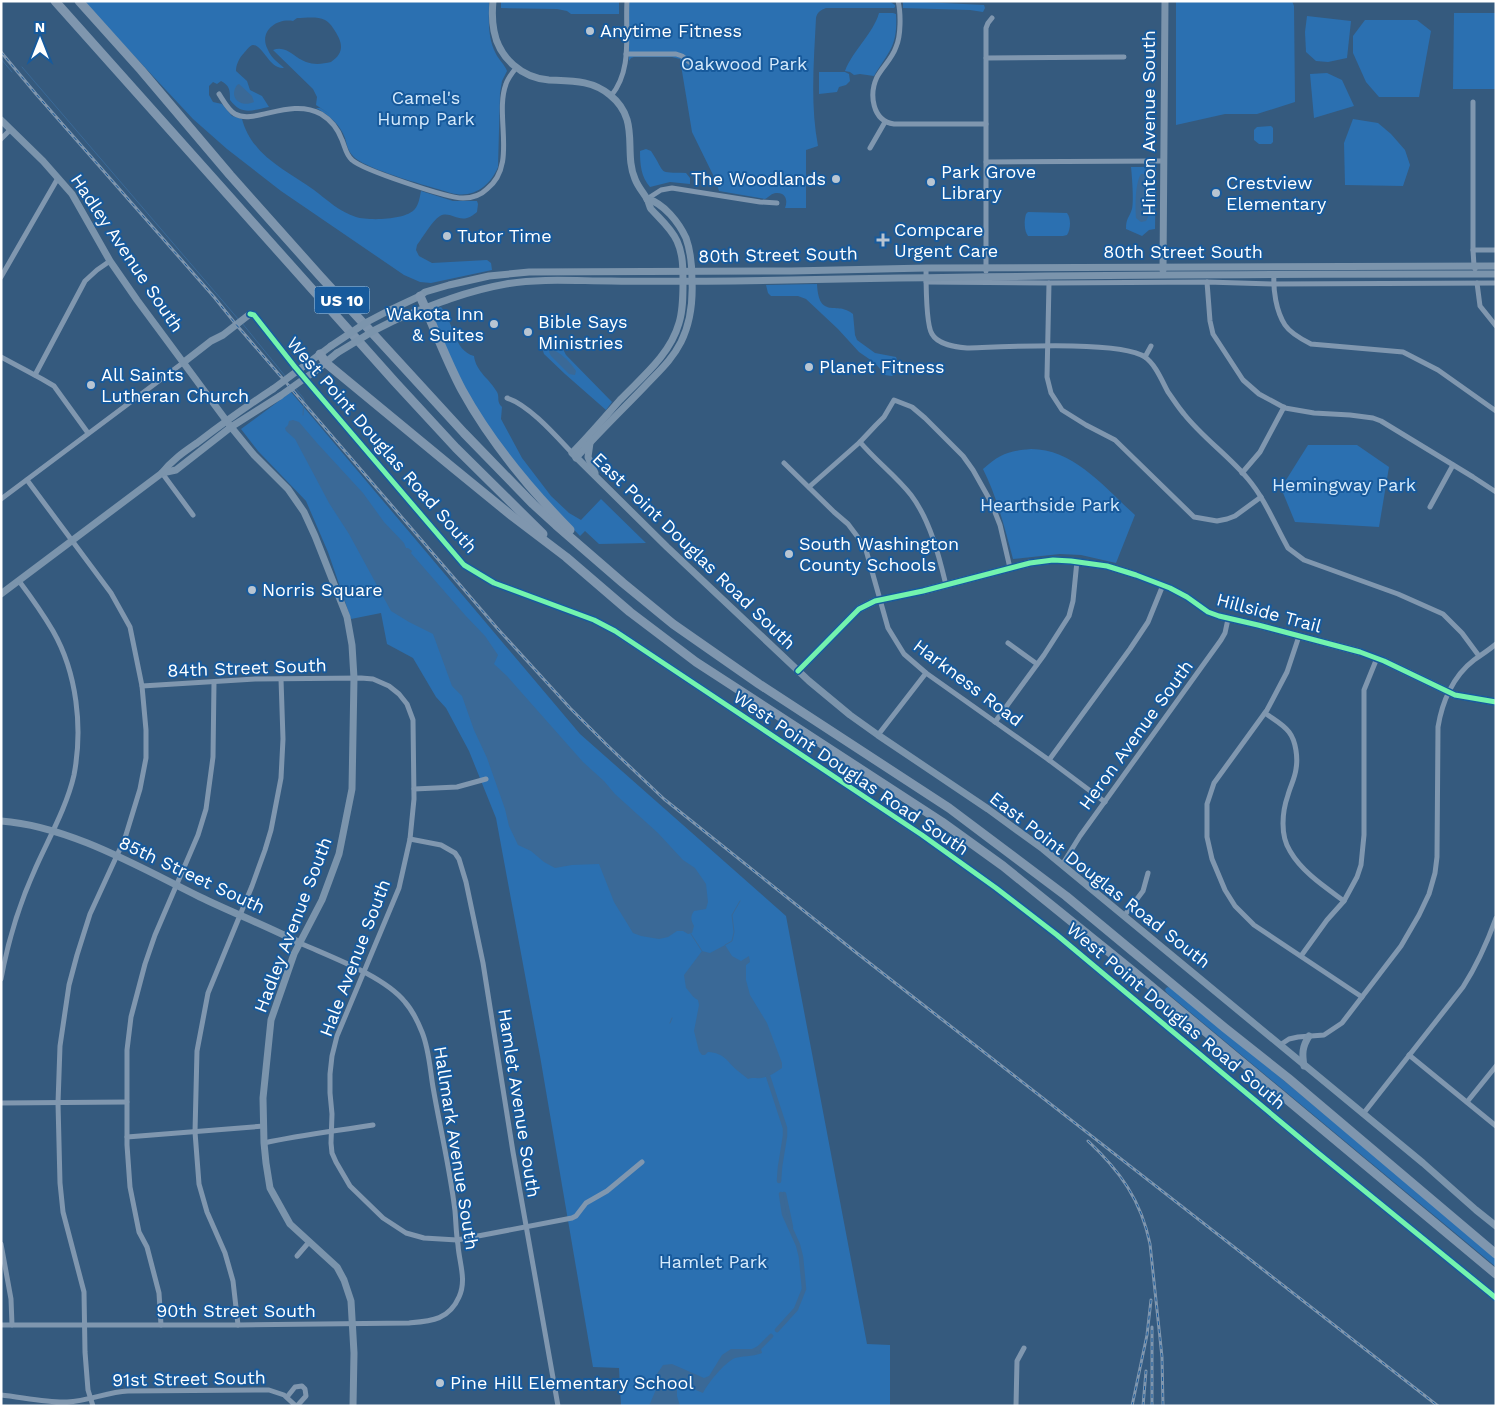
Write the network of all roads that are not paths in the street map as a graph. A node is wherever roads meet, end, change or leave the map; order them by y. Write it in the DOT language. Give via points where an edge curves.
graph roads {
  1 [pos="55,1"];
  2 [pos="78,1"];
  3 [pos="492,1"];
  4 [pos="627,1"];
  5 [pos="898,1"];
  6 [pos="1165,1"];
  7 [pos="992,18"];
  8 [pos="626,54"];
  9 [pos="1124,57"];
  10 [pos="986,58"];
  11 [pos="516,68"];
  12 [pos="697,68"];
  13 [pos="219,94"];
  14 [pos="611,96"];
  15 [pos="1473,102"];
  16 [pos="1,120"];
  17 [pos="885,122"];
  18 [pos="986,124"];
  19 [pos="10,130"];
  20 [pos="1,139"];
  21 [pos="870,148"];
  22 [pos="1164,161"];
  23 [pos="986,162"];
  24 [pos="58,178"];
  25 [pos="647,200"];
  26 [pos="777,203"];
  27 [pos="1473,250"];
  28 [pos="1496,250"];
  29 [pos="110,261"];
  30 [pos="1474,266"];
  31 [pos="1496,266"];
  32 [pos="1163,267"];
  33 [pos="926,268"];
  34 [pos="986,268"];
  35 [pos="683,271"];
  36 [pos="692,271"];
  37 [pos="1274,274"];
  38 [pos="1479,274"];
  39 [pos="1496,274"];
  40 [pos="986,276"];
  41 [pos="1163,276"];
  42 [pos="1,278"];
  43 [pos="926,279"];
  44 [pos="692,280"];
  45 [pos="683,281"];
  46 [pos="1207,282"];
  47 [pos="1049,283"];
  48 [pos="1477,283"];
  49 [pos="1496,283"];
  50 [pos="1273,284"];
  51 [pos="420,296"];
  52 [pos="425,307"];
  53 [pos="1496,326"];
  54 [pos="1151,346"];
  55 [pos="1048,347"];
  56 [pos="320,354"];
  57 [pos="1,357"];
  58 [pos="1145,357"];
  59 [pos="184,362"];
  60 [pos="326,363"];
  61 [pos="35,375"];
  62 [pos="507,398"];
  63 [pos="1284,407"];
  64 [pos="1496,411"];
  65 [pos="226,421"];
  66 [pos="231,427"];
  67 [pos="88,433"];
  68 [pos="860,442"];
  69 [pos="590,443"];
  70 [pos="574,455"];
  71 [pos="784,463"];
  72 [pos="1453,465"];
  73 [pos="162,473"];
  74 [pos="1242,473"];
  75 [pos="27,480"];
  76 [pos="1496,482"];
  77 [pos="602,484"];
  78 [pos="809,488"];
  79 [pos="1494,491"];
  80 [pos="1261,497"];
  81 [pos="1,499"];
  82 [pos="1430,507"];
  83 [pos="193,515"];
  84 [pos="72,541"];
  85 [pos="566,557"];
  86 [pos="1076,561"];
  87 [pos="1010,568"];
  88 [pos="19,581"];
  89 [pos="623,583"];
  90 [pos="946,585"];
  91 [pos="1163,585"];
  92 [pos="1,594"];
  93 [pos="880,600"];
  94 [pos="1228,619"];
  95 [pos="1299,636"];
  96 [pos="1008,643"];
  97 [pos="1496,644"];
  98 [pos="1479,656"];
  99 [pos="1377,658"];
  100 [pos="1037,664"];
  101 [pos="798,671"];
  102 [pos="926,673"];
  103 [pos="354,678"];
  104 [pos="281,679"];
  105 [pos="214,682"];
  106 [pos="142,686"];
  107 [pos="1449,692"];
  108 [pos="1496,702"];
  109 [pos="1265,713"];
  110 [pos="995,722"];
  111 [pos="878,735"];
  112 [pos="1049,760"];
  113 [pos="486,779"];
  114 [pos="414,789"];
  115 [pos="1105,802"];
  116 [pos="1,820"];
  117 [pos="53,831"];
  118 [pos="410,839"];
  119 [pos="116,856"];
  120 [pos="1062,865"];
  121 [pos="1148,873"];
  122 [pos="177,886"];
  123 [pos="1344,901"];
  124 [pos="240,915"];
  125 [pos="1124,916"];
  126 [pos="1496,918"];
  127 [pos="300,943"];
  128 [pos="1301,956"];
  129 [pos="364,972"];
  130 [pos="1,979"];
  131 [pos="1362,997"];
  132 [pos="1309,1036"];
  133 [pos="1280,1045"];
  134 [pos="1409,1055"];
  135 [pos="1304,1066"];
  136 [pos="1496,1066"];
  137 [pos="126,1102"];
  138 [pos="1467,1102"];
  139 [pos="1,1103"];
  140 [pos="58,1103"];
  141 [pos="1363,1114"];
  142 [pos="373,1125"];
  143 [pos="264,1126"];
  144 [pos="1496,1126"];
  145 [pos="195,1132"];
  146 [pos="332,1132"];
  147 [pos="127,1137"];
  148 [pos="264,1143"];
  149 [pos="642,1162"];
  150 [pos="1496,1226"];
  151 [pos="526,1227"];
  152 [pos="457,1240"];
  153 [pos="309,1242"];
  154 [pos="1,1244"];
  155 [pos="1496,1254"];
  156 [pos="298,1256"];
  157 [pos="1496,1274"];
  158 [pos="460,1295"];
  159 [pos="1496,1298"];
  160 [pos="353,1324"];
  161 [pos="1,1325"];
  162 [pos="12,1325"];
  163 [pos="238,1325"];
  164 [pos="84,1326"];
  165 [pos="161,1326"];
  166 [pos="1024,1348"];
  167 [pos="1,1395"];
  168 [pos="286,1397"];
  169 [pos="90,1399"];
  170 [pos="92,1406"];
  171 [pos="297,1406"];
  172 [pos="353,1406"];
  173 [pos="558,1406"];
  174 [pos="1016,1406"];
  1 -- 85 [label="highway, US 10" via="395,382"];
  2 -- 89 [label="highway, US 10" via="320,276 464,433 533,504"];
  3 -- 11 [label="street" via="496,40"];
  4 -- 8 [label="street"];
  5 -- 17 [label="street" via="898,43 877,77 874,88 875,109"];
  6 -- 22 [label="street, Hinton Avenue South"];
  7 -- 10 [label="street" via="986,28"];
  8 -- 12 [label="street" via="676,54"];
  8 -- 14 [label="street" via="622,76"];
  9 -- 10 [label="street"];
  10 -- 18 [label="street"];
  11 -- 13 [label="street" via="504,92 500,172 486,190 466,198 386,176 357,164 348,154 334,124 316,112 296,108 241,116 232,111"];
  11 -- 14 [label="street" via="540,79 586,83"];
  14 -- 25 [label="street, East Point Douglas Road South" via="622,109 627,122 632,172"];
  15 -- 27 [label="street"];
  16 -- 19 [label="street, Hadley Avenue South"];
  17 -- 18 [label="street"];
  17 -- 21 [label="street"];
  18 -- 23 [label="street"];
  19 -- 20 [label="street"];
  19 -- 24 [label="street, Hadley Avenue South"];
  22 -- 23 [label="street"];
  22 -- 32 [label="street, Hinton Avenue South"];
  23 -- 34 [label="street"];
  24 -- 29 [label="street, Hadley Avenue South" via="72,194"];
  24 -- 42 [label="street"];
  25 -- 26 [label="street" via="660,190 672,188"];
  25 -- 35 [label="street, East Point Douglas Road South" via="677,240"];
  25 -- 36 [label="street, East Point Douglas Road South" via="656,201 681,230 690,252"];
  27 -- 28 [label="street"];
  27 -- 30 [label="street"];
  29 -- 59 [label="street, Hadley Avenue South"];
  29 -- 61 [label="street" via="85,281"];
  30 -- 31 [label="street, 80th Street South"];
  30 -- 32 [label="street, 80th Street South"];
  30 -- 38 [label="street"];
  32 -- 34 [label="street, 80th Street South"];
  32 -- 41 [label="street, Hinton Avenue South"];
  33 -- 34 [label="street, 80th Street South"];
  33 -- 36 [label="street, 80th Street South"];
  33 -- 43 [label="street"];
  34 -- 40 [label="street"];
  35 -- 36 [label="street, 80th Street South"];
  35 -- 45 [label="street, East Point Douglas Road South"];
  35 -- 51 [label="street, 80th Street South" via="505,274 449,285"];
  36 -- 44 [label="street, East Point Douglas Road South"];
  37 -- 38 [label="street, 80th Street South"];
  37 -- 41 [label="street, 80th Street South"];
  37 -- 50 [label="street"];
  38 -- 39 [label="street, 80th Street South"];
  40 -- 41 [label="street, 80th Street South"];
  40 -- 43 [label="street, 80th Street South"];
  43 -- 44 [label="street, 80th Street South"];
  43 -- 47 [label="street, 80th Street South"];
  43 -- 55 [label="street" via="929,324 932,334 939,340 967,348"];
  44 -- 45 [label="street, 80th Street South"];
  44 -- 69 [label="street, East Point Douglas Road South" via="691,313 678,348"];
  45 -- 52 [label="street, 80th Street South" via="522,282 466,293"];
  45 -- 70 [label="street, East Point Douglas Road South" via="682,313 669,346"];
  46 -- 47 [label="street, 80th Street South"];
  46 -- 50 [label="street, 80th Street South"];
  46 -- 63 [label="street" via="1210,321 1220,347 1243,380 1259,394"];
  47 -- 55 [label="street"];
  48 -- 49 [label="street, 80th Street South"];
  48 -- 50 [label="street, 80th Street South"];
  48 -- 53 [label="street" via="1480,306"];
  50 -- 64 [label="street" via="1285,326 1302,340 1312,344 1403,352 1438,370"];
  51 -- 52 [label="highway"];
  51 -- 56 [label="street, 80th Street South, bridge" via="367,322"];
  52 -- 60 [label="street, 80th Street South, bridge" via="375,330"];
  52 -- 89 [label="highway" via="463,391 496,444 539,498"];
  54 -- 58 [label="street"];
  55 -- 58 [label="street" via="1117,349"];
  55 -- 80 [label="street" via="1048,384 1062,410 1115,440 1194,517 1217,522 1235,516"];
  56 -- 60 [label="highway"];
  56 -- 65 [label="street, 80th Street South, bridge"];
  57 -- 61 [label="street"];
  58 -- 74 [label="street" via="1184,415"];
  59 -- 65 [label="street, Hadley Avenue South"];
  59 -- 67 [label="street"];
  59 -- 159 [label="street, West Point Douglas Road South" via="245,314 254,315 464,565 494,583 615,631 948,852 1057,934"];
  60 -- 66 [label="street, 80th Street South, bridge"];
  60 -- 85 [label="highway"];
  61 -- 67 [label="street" via="54,386"];
  62 -- 70 [label="street, East Point Douglas Road South" via="529,412"];
  63 -- 72 [label="street" via="1373,418"];
  63 -- 74 [label="street" via="1260,452"];
  65 -- 66 [label="street, Hadley Avenue South"];
  65 -- 73 [label="street, 80th Street South" via="169,464"];
  66 -- 73 [label="street, 80th Street South" via="176,470"];
  66 -- 103 [label="street, Hadley Avenue South" via="288,489 304,512 345,612"];
  67 -- 75 [label="street"];
  68 -- 78 [label="street"];
  68 -- 87 [label="street" via="884,417 894,400 912,407 963,456 973,470 991,502"];
  68 -- 90 [label="street" via="912,496 930,532"];
  69 -- 70 [label="street, East Point Douglas Road South"];
  69 -- 77 [label="street" via="589,460"];
  70 -- 77 [label="street, East Point Douglas Road South"];
  71 -- 78 [label="street, Harkness Road"];
  72 -- 79 [label="street"];
  72 -- 82 [label="street"];
  73 -- 83 [label="street"];
  73 -- 84 [label="street"];
  74 -- 80 [label="street"];
  75 -- 81 [label="street"];
  75 -- 84 [label="street"];
  76 -- 79 [label="street"];
  77 -- 101 [label="street, East Point Douglas Road South"];
  78 -- 93 [label="street, Harkness Road" via="848,524 866,550"];
  80 -- 98 [label="street" via="1294,554 1443,614"];
  84 -- 88 [label="street"];
  84 -- 106 [label="street" via="111,593 130,627"];
  85 -- 157 [label="highway, US 10" via="630,612 696,662 942,822 1003,866"];
  86 -- 87 [label="street, Hillside Trail" via="1053,560"];
  86 -- 91 [label="street, Hillside Trail" via="1107,566"];
  86 -- 100 [label="street" via="1069,616"];
  87 -- 90 [label="street, Hillside Trail"];
  88 -- 92 [label="street"];
  88 -- 117 [label="street" via="54,632 74,691 78,738 73,777"];
  89 -- 155 [label="highway, US 10" via="673,624 948,808 1066,896"];
  90 -- 93 [label="street, Hillside Trail"];
  91 -- 94 [label="street, Hillside Trail" via="1208,612"];
  91 -- 112 [label="street" via="1148,622 1130,650"];
  93 -- 101 [label="street, Hillside Trail" via="859,609"];
  93 -- 102 [label="street, Harkness Road" via="895,641 904,654"];
  94 -- 95 [label="street, Hillside Trail"];
  94 -- 115 [label="street, Heron Avenue South" via="1221,640"];
  95 -- 99 [label="street, Hillside Trail"];
  95 -- 109 [label="street" via="1287,672"];
  96 -- 100 [label="street"];
  97 -- 98 [label="street"];
  98 -- 107 [label="street" via="1458,676"];
  99 -- 107 [label="street, Hillside Trail"];
  99 -- 123 [label="street" via="1364,690 1361,865"];
  100 -- 110 [label="street"];
  101 -- 111 [label="street, East Point Douglas Road South"];
  102 -- 110 [label="street, Harkness Road"];
  102 -- 111 [label="street"];
  103 -- 104 [label="street, 84th Street South"];
  103 -- 114 [label="street, Hale Avenue South" via="378,680 399,694 407,704 413,720"];
  103 -- 127 [label="street, Hadley Avenue South" via="352,789 345,825 339,854 322,900"];
  104 -- 105 [label="street, 84th Street South"];
  104 -- 124 [label="street" via="283,740 279,791 265,850"];
  105 -- 106 [label="street, 84th Street South"];
  105 -- 122 [label="street" via="213,757 206,810"];
  106 -- 119 [label="street" via="146,758 140,789"];
  107 -- 108 [label="street, Hillside Trail"];
  107 -- 131 [label="street" via="1438,727 1435,873 1429,894 1406,938"];
  109 -- 123 [label="street" via="1288,730 1297,756 1283,827 1290,852 1301,866"];
  109 -- 128 [label="street" via="1214,784 1207,804 1207,837 1215,867 1235,906 1254,925"];
  110 -- 112 [label="street, Harkness Road"];
  111 -- 120 [label="street, East Point Douglas Road South" via="988,809"];
  112 -- 115 [label="street, Harkness Road"];
  113 -- 114 [label="street" via="457,787"];
  114 -- 118 [label="street, Hale Avenue South"];
  115 -- 120 [label="street, Heron Avenue South"];
  116 -- 117 [label="street, 85th Street South"];
  117 -- 119 [label="street, 85th Street South"];
  117 -- 130 [label="street" via="24,897"];
  118 -- 129 [label="street, Hale Avenue South" via="399,888"];
  118 -- 151 [label="street, Hamlet Avenue South" via="441,845 455,853 466,882 483,963"];
  119 -- 122 [label="street, 85th Street South"];
  119 -- 140 [label="street" via="90,914 69,985 61,1036"];
  120 -- 125 [label="street, East Point Douglas Road South"];
  121 -- 125 [label="street" via="1142,891"];
  122 -- 124 [label="street, 85th Street South"];
  122 -- 137 [label="street" via="155,935 139,983 128,1050"];
  123 -- 128 [label="street"];
  124 -- 127 [label="street, 85th Street South"];
  124 -- 145 [label="street" via="208,993 201,1025 197,1051"];
  125 -- 133 [label="street, East Point Douglas Road South"];
  126 -- 134 [label="street" via="1485,949 1463,987"];
  127 -- 129 [label="street, 85th Street South"];
  127 -- 143 [label="street, Hadley Avenue South" via="271,1020 264,1081"];
  128 -- 131 [label="street"];
  129 -- 146 [label="street, Hale Avenue South" via="332,1056"];
  129 -- 152 [label="street, Hallmark Avenue South" via="406,1002 422,1032 455,1210"];
  131 -- 132 [label="street" via="1334,1030 1324,1035"];
  132 -- 133 [label="street" via="1289,1038"];
  132 -- 135 [label="street" via="1302,1053"];
  133 -- 135 [label="street, East Point Douglas Road South"];
  134 -- 138 [label="street"];
  134 -- 141 [label="street"];
  135 -- 141 [label="street, East Point Douglas Road South"];
  136 -- 138 [label="street"];
  137 -- 140 [label="street"];
  137 -- 147 [label="street"];
  138 -- 144 [label="street"];
  139 -- 140 [label="street"];
  140 -- 164 [label="street" via="63,1212 84,1292"];
  141 -- 150 [label="street, East Point Douglas Road South"];
  142 -- 146 [label="street"];
  143 -- 145 [label="street"];
  143 -- 148 [label="street, Hadley Avenue South"];
  145 -- 147 [label="street"];
  145 -- 163 [label="street" via="199,1184 233,1280"];
  146 -- 148 [label="street"];
  146 -- 152 [label="street, Hale Avenue South" via="332,1153 350,1186 384,1218 406,1233 424,1238"];
  147 -- 165 [label="street" via="130,1187 139,1232 147,1247 159,1293"];
  148 -- 153 [label="street, Hadley Avenue South" via="270,1188 290,1224"];
  149 -- 151 [label="street, Hale Avenue South" via="607,1191 586,1203 576,1216"];
  151 -- 152 [label="street, Hale Avenue South"];
  151 -- 173 [label="street, Hamlet Avenue South"];
  152 -- 158 [label="street, Hallmark Avenue South" via="463,1277"];
  153 -- 156 [label="street"];
  153 -- 160 [label="street, Hadley Avenue South" via="337,1267 344,1280 351,1301"];
  154 -- 162 [label="street" via="11,1299"];
  158 -- 160 [label="street, 90th Street South" via="450,1310 435,1320"];
  160 -- 163 [label="street, 90th Street South"];
  160 -- 172 [label="street, Hadley Avenue South"];
  161 -- 162 [label="street, 90th Street South"];
  162 -- 164 [label="street, 90th Street South"];
  163 -- 165 [label="street, 90th Street South"];
  164 -- 165 [label="street, 90th Street South"];
  164 -- 169 [label="street"];
  166 -- 174 [label="street" via="1017,1361"];
  167 -- 169 [label="street, 91st Street South" via="65,1402"];
  168 -- 169 [label="street, 91st Street South" via="269,1390 128,1391"];
  168 -- 171 [label="street, 91st Street South"];
  168 -- 171 [label="street, 91st Street South" via="295,1387 302,1386 306,1396"];
  169 -- 170 [label="street"];
}
